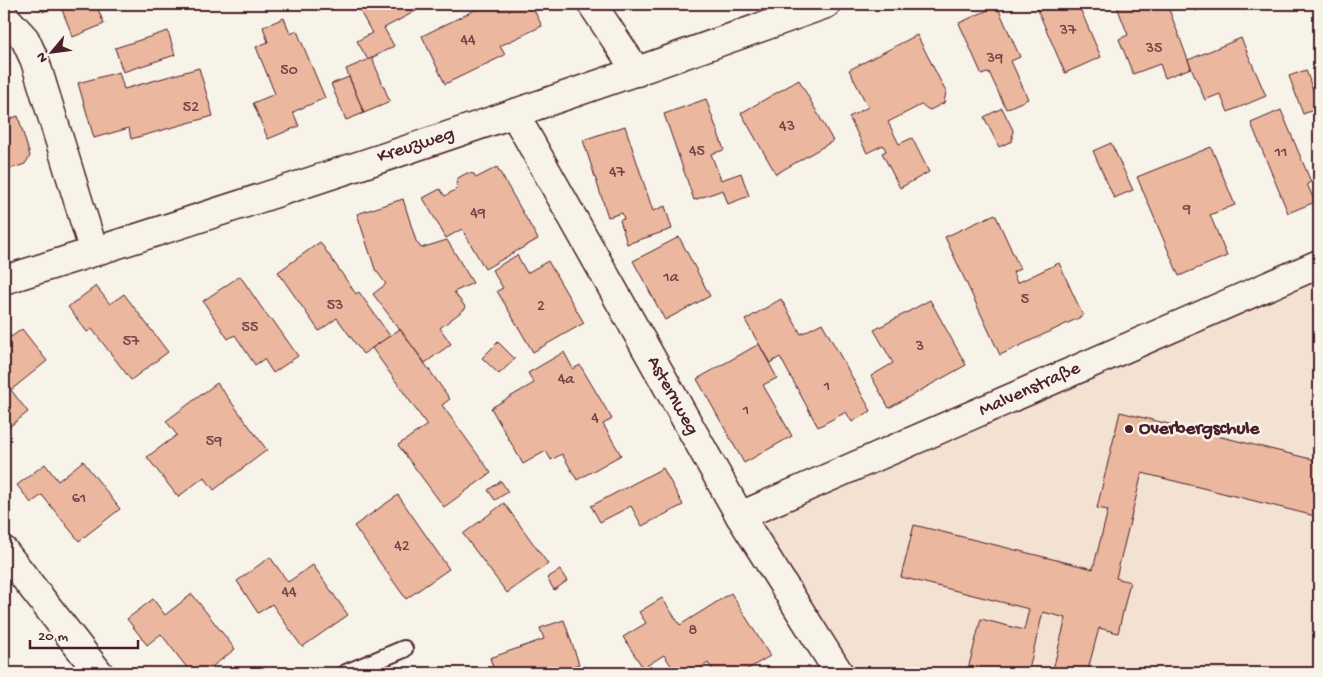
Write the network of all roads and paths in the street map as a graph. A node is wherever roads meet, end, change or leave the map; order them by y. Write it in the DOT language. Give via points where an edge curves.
graph roads {
  1 [pos="592,4"];
  2 [pos="826,4"];
  3 [pos="4,16"];
  4 [pos="637,72"];
  5 [pos="514,114"];
  6 [pos="94,252"];
  7 [pos="1319,264"];
  8 [pos="4,280"];
  9 [pos="740,516"];
  10 [pos="4,551"];
  11 [pos="404,649"];
  12 [pos="99,673"];
  13 [pos="346,673"];
  14 [pos="839,673"];
  1 -- 4 [label="street"];
  2 -- 4 [label="street, Kreuzweg"];
  3 -- 6 [label="street" via="25,39 35,62"];
  4 -- 5 [label="street, Kreuzweg"];
  5 -- 6 [label="street, Kreuzweg"];
  5 -- 9 [label="street, Asternweg"];
  6 -- 8 [label="street, Kreuzweg"];
  7 -- 9 [label="street, Malvenstraße"];
  9 -- 14 [label="street, Asternweg"];
  10 -- 12 [label="street"];
  11 -- 13 [label="lane"];
}
